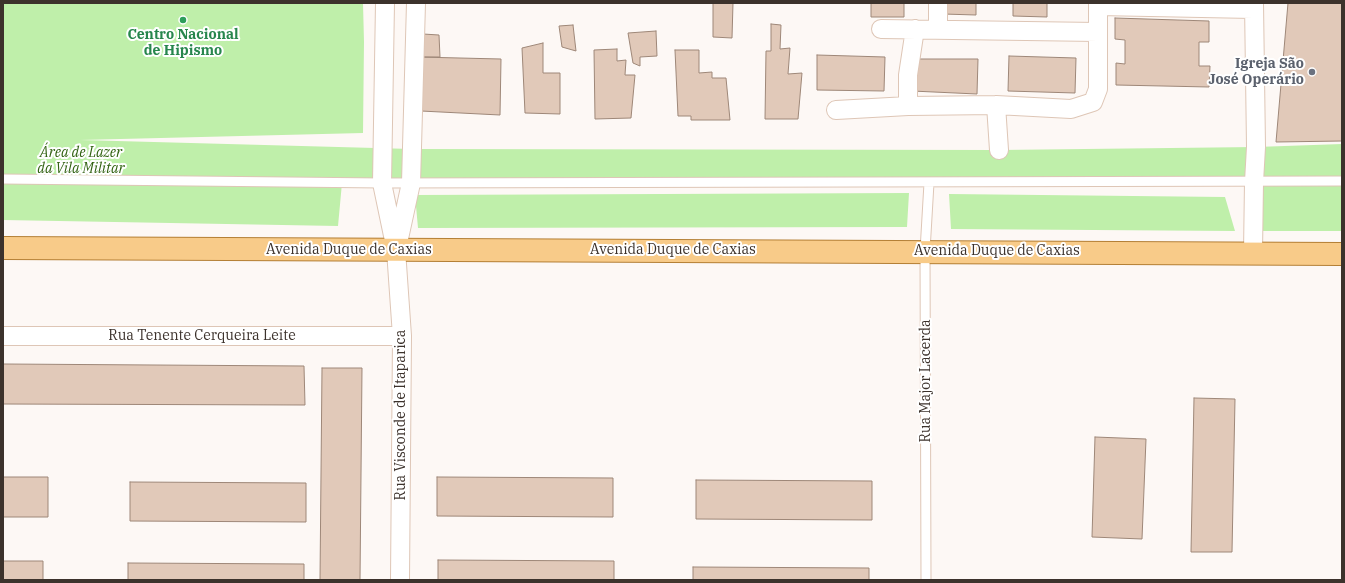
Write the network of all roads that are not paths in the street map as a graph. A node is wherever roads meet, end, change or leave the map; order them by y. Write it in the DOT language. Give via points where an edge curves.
graph roads {
  1 [pos="385,3"];
  2 [pos="416,3"];
  3 [pos="938,3"];
  4 [pos="1098,4"];
  5 [pos="1253,6"];
  6 [pos="881,29"];
  7 [pos="915,29"];
  8 [pos="938,29"];
  9 [pos="1098,32"];
  10 [pos="996,105"];
  11 [pos="908,106"];
  12 [pos="836,110"];
  13 [pos="999,150"];
  14 [pos="3,179"];
  15 [pos="1342,181"];
  16 [pos="1254,182"];
  17 [pos="382,183"];
  18 [pos="411,183"];
  19 [pos="929,183"];
  20 [pos="3,248"];
  21 [pos="396,250"];
  22 [pos="925,251"];
  23 [pos="1253,252"];
  24 [pos="1342,254"];
  25 [pos="3,336"];
  26 [pos="402,336"];
  27 [pos="400,580"];
  28 [pos="926,580"];
  1 -- 17 [label="street, Rua Visconde de Itaparica"];
  2 -- 18 [label="street, Rua Visconde de Itaparica"];
  3 -- 8 [label="street"];
  4 -- 5 [label="street"];
  4 -- 9 [label="street"];
  5 -- 16 [label="street" via="1256,147"];
  6 -- 7 [label="street"];
  7 -- 8 [label="street"];
  7 -- 11 [label="street" via="908,75"];
  8 -- 9 [label="street"];
  9 -- 10 [label="street" via="1098,89 1093,102 1071,109"];
  10 -- 11 [label="street"];
  10 -- 13 [label="street"];
  11 -- 12 [label="street"];
  14 -- 17 [label="lane"];
  15 -- 16 [label="lane"];
  16 -- 19 [label="lane"];
  16 -- 23 [label="street"];
  17 -- 18 [label="lane"];
  17 -- 21 [label="street, Rua Visconde de Itaparica"];
  18 -- 19 [label="lane"];
  18 -- 21 [label="street, Rua Visconde de Itaparica"];
  19 -- 22 [label="lane, Rua Major Lacerda"];
  20 -- 21 [label="main road, Avenida Duque de Caxias"];
  21 -- 22 [label="main road, Avenida Duque de Caxias"];
  21 -- 26 [label="street, Rua Visconde de Itaparica"];
  22 -- 23 [label="main road, Avenida Duque de Caxias"];
  22 -- 28 [label="lane, Rua Major Lacerda"];
  23 -- 24 [label="main road, Avenida Duque de Caxias"];
  25 -- 26 [label="street, Rua Tenente Cerqueira Leite"];
  26 -- 27 [label="street, Rua Visconde de Itaparica"];
}
